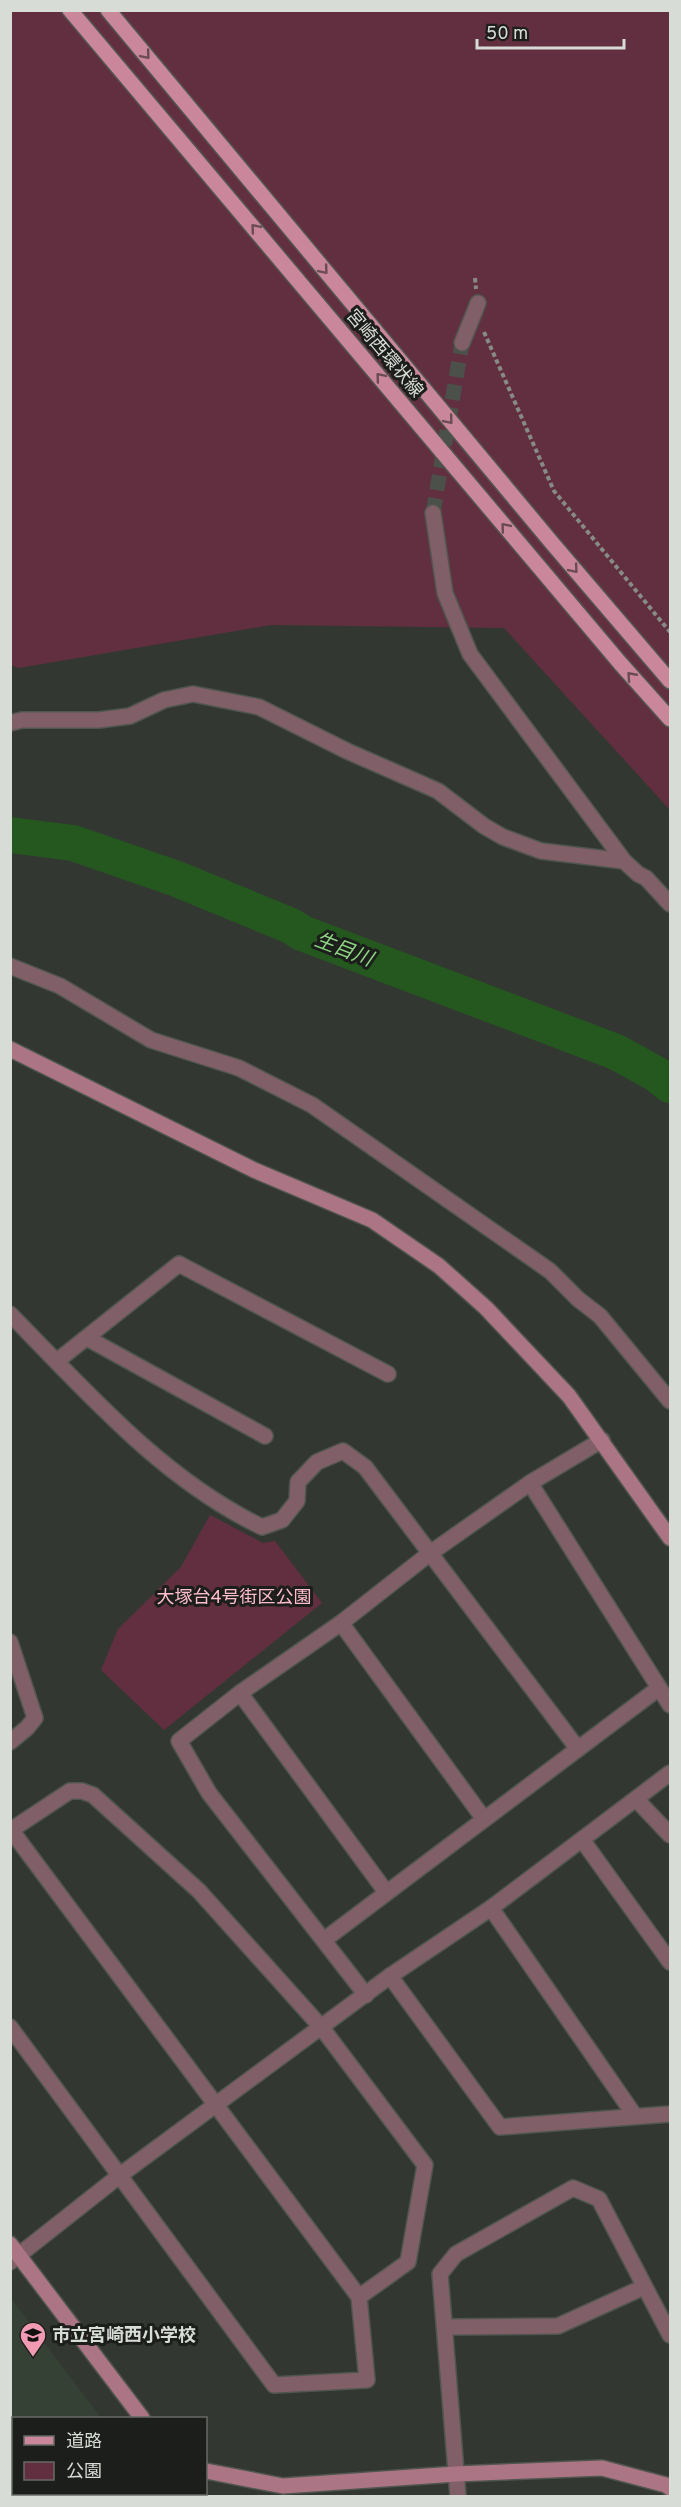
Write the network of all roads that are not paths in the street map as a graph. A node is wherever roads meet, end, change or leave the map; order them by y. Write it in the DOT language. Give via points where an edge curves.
graph roads {
  1 [pos="70,10"];
  2 [pos="108,10"];
  3 [pos="478,303"];
  4 [pos="462,343"];
  5 [pos="433,513"];
  6 [pos="670,681"];
  7 [pos="670,719"];
  8 [pos="10,723"];
  9 [pos="624,861"];
  10 [pos="670,904"];
  11 [pos="10,966"];
  12 [pos="10,1049"];
  13 [pos="10,1314"];
  14 [pos="87,1338"];
  15 [pos="57,1360"];
  16 [pos="388,1374"];
  17 [pos="670,1401"];
  18 [pos="265,1436"];
  19 [pos="602,1440"];
  20 [pos="530,1484"];
  21 [pos="670,1538"];
  22 [pos="429,1554"];
  23 [pos="341,1623"];
  24 [pos="10,1641"];
  25 [pos="659,1688"];
  26 [pos="240,1693"];
  27 [pos="670,1705"];
  28 [pos="10,1742"];
  29 [pos="578,1749"];
  30 [pos="670,1773"];
  31 [pos="636,1799"];
  32 [pos="484,1820"];
  33 [pos="670,1835"];
  34 [pos="583,1841"];
  35 [pos="386,1892"];
  36 [pos="491,1908"];
  37 [pos="324,1940"];
  38 [pos="670,1962"];
  39 [pos="390,1976"];
  40 [pos="366,1995"];
  41 [pos="10,2027"];
  42 [pos="322,2028"];
  43 [pos="216,2105"];
  44 [pos="670,2114"];
  45 [pos="635,2116"];
  46 [pos="119,2176"];
  47 [pos="13,2254"];
  48 [pos="644,2287"];
  49 [pos="359,2297"];
  50 [pos="446,2327"];
  51 [pos="670,2334"];
  52 [pos="141,2417"];
  53 [pos="207,2471"];
  54 [pos="456,2474"];
  55 [pos="670,2488"];
  56 [pos="458,2496"];
  7 -- 1 [label="main road, 宮崎西環状線, one-way"];
  2 -- 6 [label="main road, 宮崎西環状線, one-way"];
  3 -- 4 [label="street"];
  5 -- 9 [label="street" via="445,593 470,654"];
  8 -- 9 [label="street" via="130,716 164,699 193,694 259,707 438,790 503,837 541,851"];
  9 -- 10 [label="street"];
  11 -- 17 [label="street" via="60,986 151,1040 239,1068 312,1105 550,1271 600,1316"];
  12 -- 19 [label="street" via="254,1170 372,1220 439,1266 486,1308 569,1396"];
  13 -- 15 [label="street"];
  14 -- 15 [label="street"];
  14 -- 16 [label="street" via="179,1264"];
  14 -- 18 [label="street"];
  15 -- 22 [label="street" via="148,1450 227,1510 262,1527 282,1520 297,1501 298,1482 317,1462 342,1451 365,1467"];
  19 -- 20 [label="street"];
  19 -- 21 [label="street"];
  20 -- 22 [label="street"];
  20 -- 25 [label="street"];
  22 -- 23 [label="street"];
  22 -- 29 [label="street"];
  23 -- 26 [label="street"];
  23 -- 32 [label="street"];
  24 -- 28 [label="street" via="34,1718"];
  25 -- 27 [label="street"];
  25 -- 29 [label="street"];
  26 -- 35 [label="street"];
  26 -- 37 [label="street" via="179,1741 209,1794"];
  29 -- 32 [label="street"];
  30 -- 31 [label="street"];
  31 -- 33 [label="street"];
  31 -- 34 [label="street"];
  32 -- 35 [label="street"];
  34 -- 36 [label="street"];
  34 -- 38 [label="street"];
  35 -- 37 [label="street"];
  36 -- 39 [label="street"];
  36 -- 45 [label="street"];
  37 -- 40 [label="street"];
  39 -- 40 [label="street"];
  39 -- 45 [label="street" via="500,2127"];
  40 -- 42 [label="street"];
  41 -- 46 [label="street"];
  42 -- 43 [label="street"];
  42 -- 43 [label="street" via="199,1891 93,1796 70,1791 11,1830"];
  42 -- 49 [label="street" via="425,2165 408,2262"];
  43 -- 46 [label="street"];
  43 -- 49 [label="street"];
  44 -- 45 [label="street"];
  46 -- 47 [label="street"];
  46 -- 49 [label="street" via="274,2385 367,2380"];
  47 -- 52 [label="street"];
  48 -- 50 [label="street" via="558,2326"];
  48 -- 50 [label="street" via="599,2199 573,2188 456,2254 440,2274"];
  48 -- 51 [label="street"];
  50 -- 54 [label="street"];
  53 -- 54 [label="street" via="282,2486"];
  54 -- 55 [label="street" via="603,2468"];
  54 -- 56 [label="street"];
}
